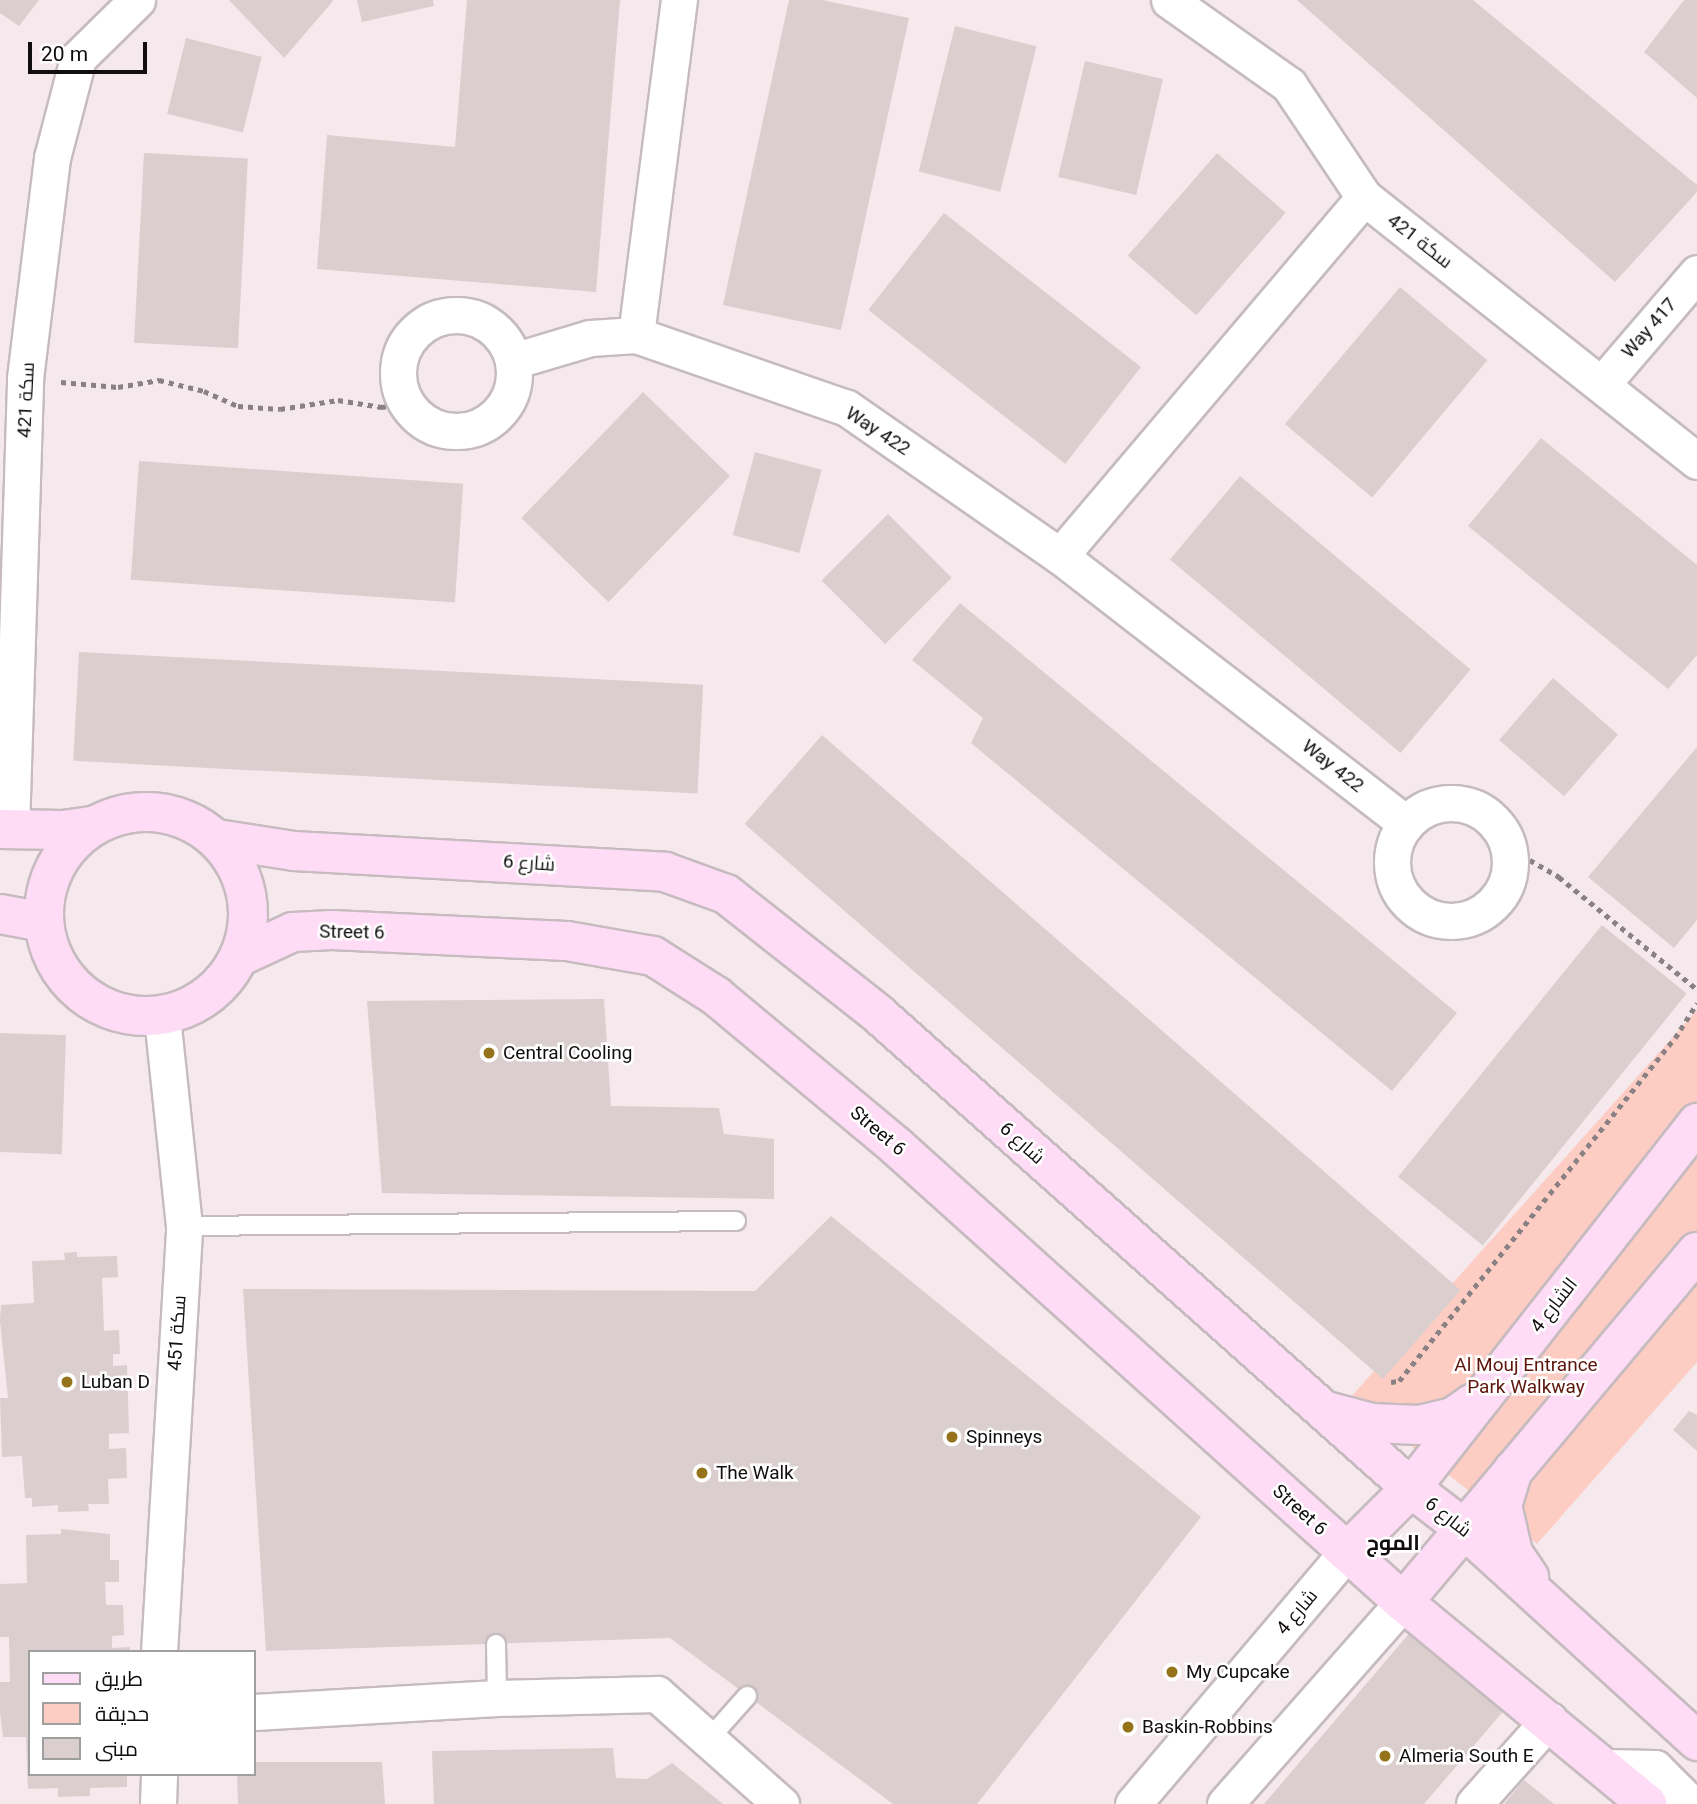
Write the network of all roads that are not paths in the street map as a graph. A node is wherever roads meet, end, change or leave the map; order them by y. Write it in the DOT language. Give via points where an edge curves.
graph roads {
  1 [pos="137,0"];
  2 [pos="679,0"];
  3 [pos="1169,0"];
  4 [pos="1364,197"];
  5 [pos="1697,273"];
  6 [pos="636,335"];
  7 [pos="513,361"];
  8 [pos="13,378"];
  9 [pos="1602,384"];
  10 [pos="1697,461"];
  11 [pos="1060,556"];
  12 [pos="1406,823"];
  13 [pos="93,826"];
  14 [pos="6,829"];
  15 [pos="217,839"];
  16 [pos="0,914"];
  17 [pos="43,922"];
  18 [pos="240,956"];
  19 [pos="162,1015"];
  20 [pos="1697,1123"];
  21 [pos="736,1221"];
  22 [pos="184,1226"];
  23 [pos="1697,1252"];
  24 [pos="1480,1398"];
  25 [pos="1324,1410"];
  26 [pos="1514,1468"];
  27 [pos="1411,1488"];
  28 [pos="1462,1527"];
  29 [pos="1347,1552"];
  30 [pos="1541,1597"];
  31 [pos="1403,1602"];
  32 [pos="496,1644"];
  33 [pos="159,1650"];
  34 [pos="747,1696"];
  35 [pos="497,1698"];
  36 [pos="256,1712"];
  37 [pos="1549,1720"];
  38 [pos="708,1740"];
  39 [pos="1697,1741"];
  40 [pos="1604,1767"];
  41 [pos="159,1776"];
  42 [pos="159,1804"];
  43 [pos="781,1804"];
  44 [pos="1133,1804"];
  45 [pos="1225,1804"];
  46 [pos="1474,1804"];
  47 [pos="1647,1804"];
  48 [pos="1691,1804"];
  1 -- 8 [label="street, سكة 421" via="78,58 52,158"];
  2 -- 6 [label="street"];
  3 -- 4 [label="street, سكة 421" via="1289,85"];
  4 -- 9 [label="street, سكة 421"];
  4 -- 11 [label="street"];
  5 -- 9 [label="street, Way 417"];
  6 -- 7 [label="street, Way 422" via="590,338"];
  6 -- 11 [label="street, Way 422" via="847,408"];
  7 -- 7 [label="street" via="514,378 501,411 471,430 434,428 406,404 398,368 413,333 428,322 464,315 481,320 507,344"];
  8 -- 14 [label="street, سكة 421"];
  9 -- 10 [label="street, سكة 421"];
  11 -- 12 [label="street, Way 422"];
  12 -- 12 [label="street" via="1431,806 1461,803 1496,822 1511,858 1501,896 1487,910 1451,922 1415,910 1394,878 1395,840"];
  13 -- 14 [label="street"];
  13 -- 15 [label="street" via="123,813 156,811 189,820"];
  13 -- 17 [label="street" via="71,843 54,866 45,893"];
  15 -- 18 [label="street" via="236,863 248,894 249,925"];
  15 -- 25 [label="street, شارع 6" via="294,851 665,872 726,894 877,1013"];
  16 -- 17 [label="street"];
  17 -- 19 [label="street" via="49,949 82,994 106,1008 133,1015"];
  18 -- 19 [label="street" via="209,995 187,1009"];
  18 -- 29 [label="street, Street 6" via="293,932 332,929 567,941 653,956 716,996 896,1146"];
  19 -- 22 [label="street, سكة 451"];
  20 -- 24 [label="street, الشارع 4"];
  21 -- 22 [label="lane"];
  22 -- 33 [label="street, سكة 451"];
  23 -- 26 [label="street"];
  24 -- 25 [label="street" via="1453,1416 1419,1425 1372,1423"];
  24 -- 27 [label="street, الشارع 4"];
  25 -- 27 [label="street, شارع 6"];
  26 -- 28 [label="street"];
  26 -- 30 [label="street" via="1502,1505 1507,1534"];
  27 -- 28 [label="street, شارع 6"];
  27 -- 29 [label="street, شارع 4"];
  28 -- 30 [label="street, شارع 6"];
  28 -- 31 [label="street"];
  29 -- 31 [label="street, Street 6"];
  29 -- 44 [label="street, شارع 4"];
  30 -- 39 [label="street, شارع 6"];
  31 -- 37 [label="street"];
  31 -- 45 [label="street"];
  32 -- 35 [label="lane"];
  34 -- 38 [label="lane"];
  35 -- 36 [label="street"];
  35 -- 38 [label="street" via="657,1694"];
  37 -- 40 [label="street"];
  37 -- 46 [label="street"];
  38 -- 43 [label="street"];
  40 -- 47 [label="street"];
  40 -- 48 [label="street" via="1655,1768"];
  41 -- 42 [label="street"];
}
